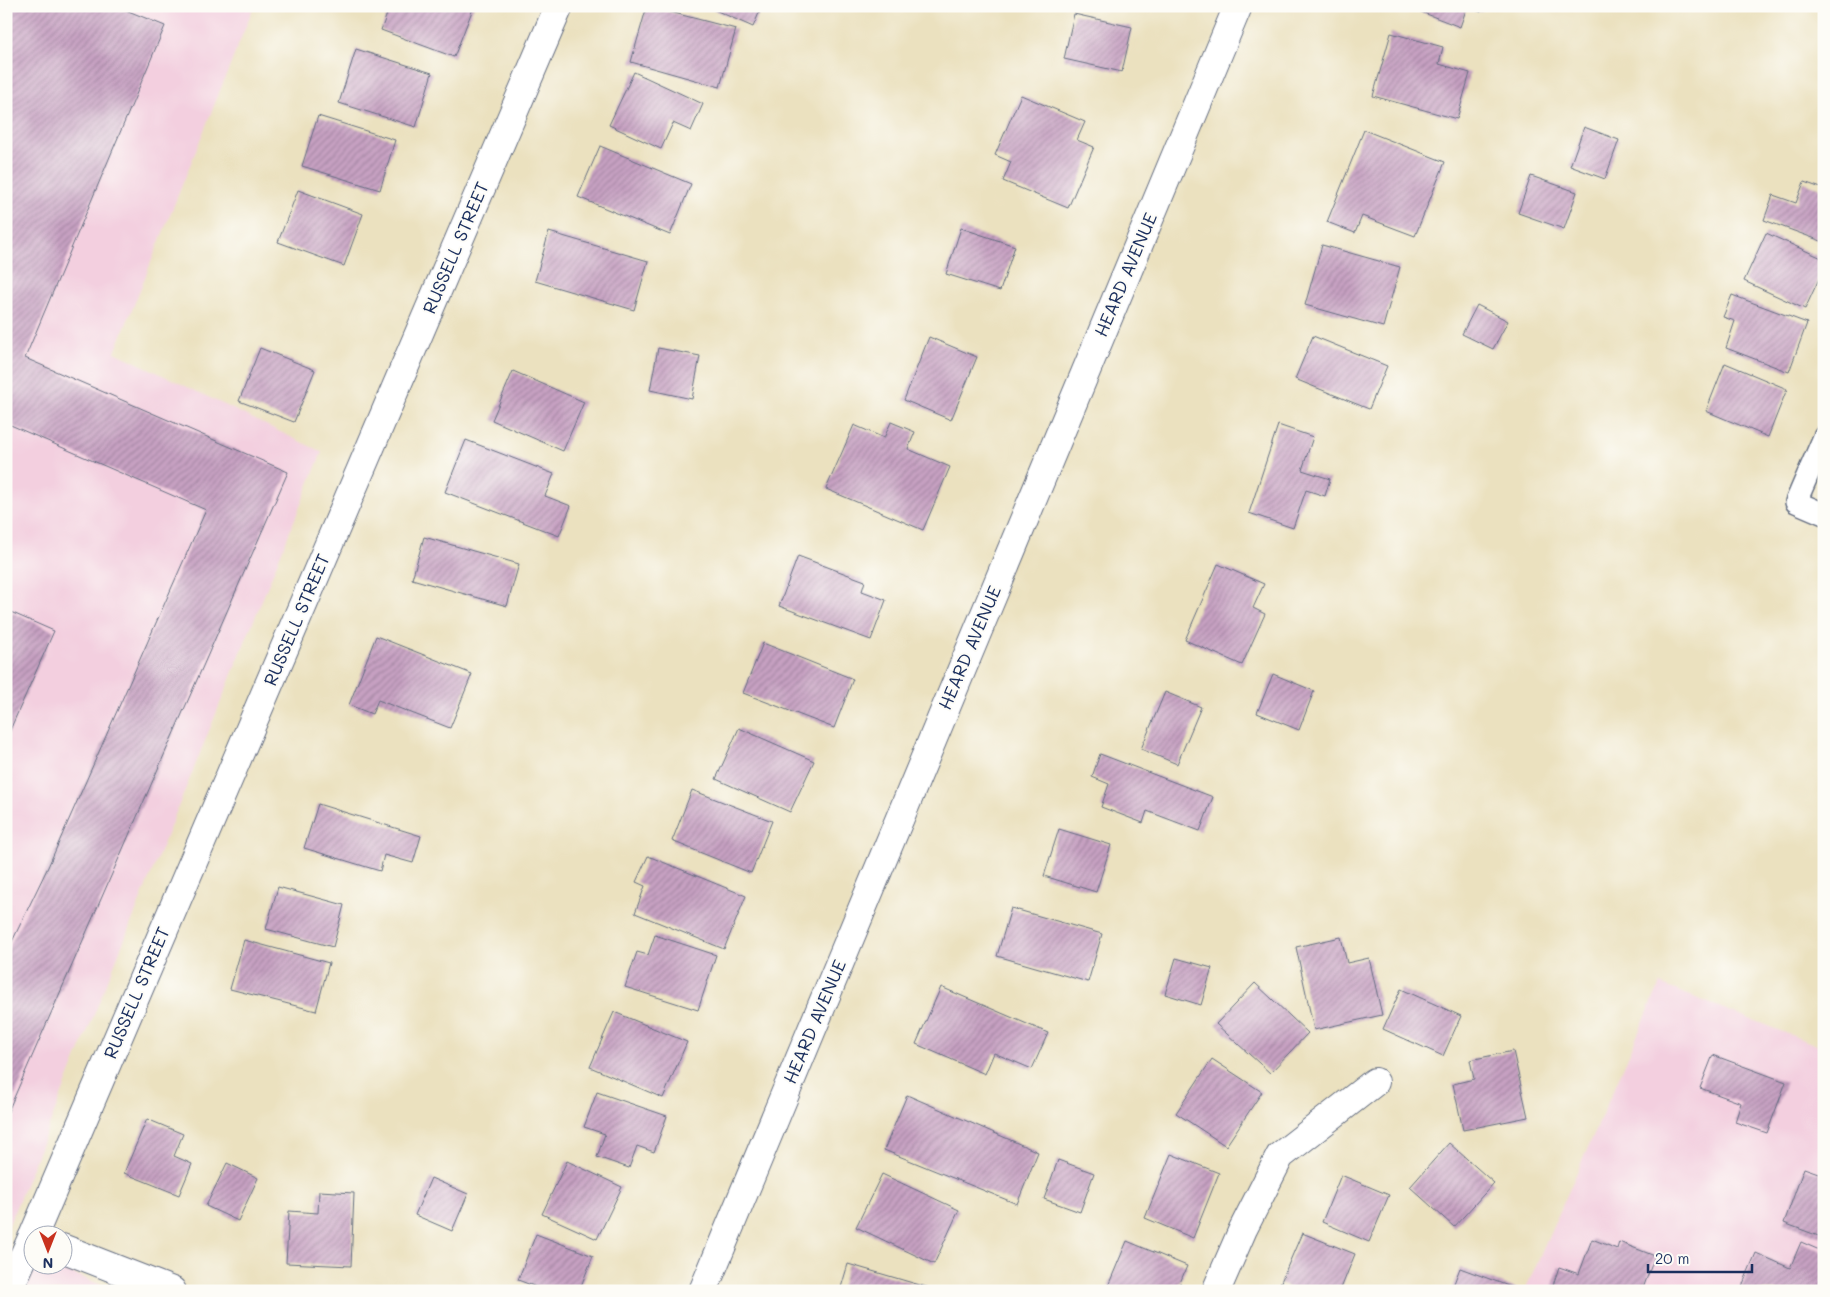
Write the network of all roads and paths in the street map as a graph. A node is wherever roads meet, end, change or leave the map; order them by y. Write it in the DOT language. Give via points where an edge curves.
graph roads {
  1 [pos="559,6"];
  2 [pos="1238,6"];
  3 [pos="1824,437"];
  4 [pos="1824,514"];
  5 [pos="1375,1082"];
  6 [pos="38,1224"];
  7 [pos="72,1252"];
  8 [pos="22,1260"];
  9 [pos="8,1291"];
  10 [pos="172,1291"];
  11 [pos="703,1291"];
  12 [pos="1216,1291"];
  1 -- 6 [label="street, RUSSELL STREET"];
  2 -- 11 [label="street, HEARD AVENUE"];
  3 -- 4 [label="lane" via="1796,502"];
  5 -- 12 [label="street" via="1280,1156"];
  7 -- 10 [label="street"];
  8 -- 9 [label="street, RUSSELL STREET"];
}
